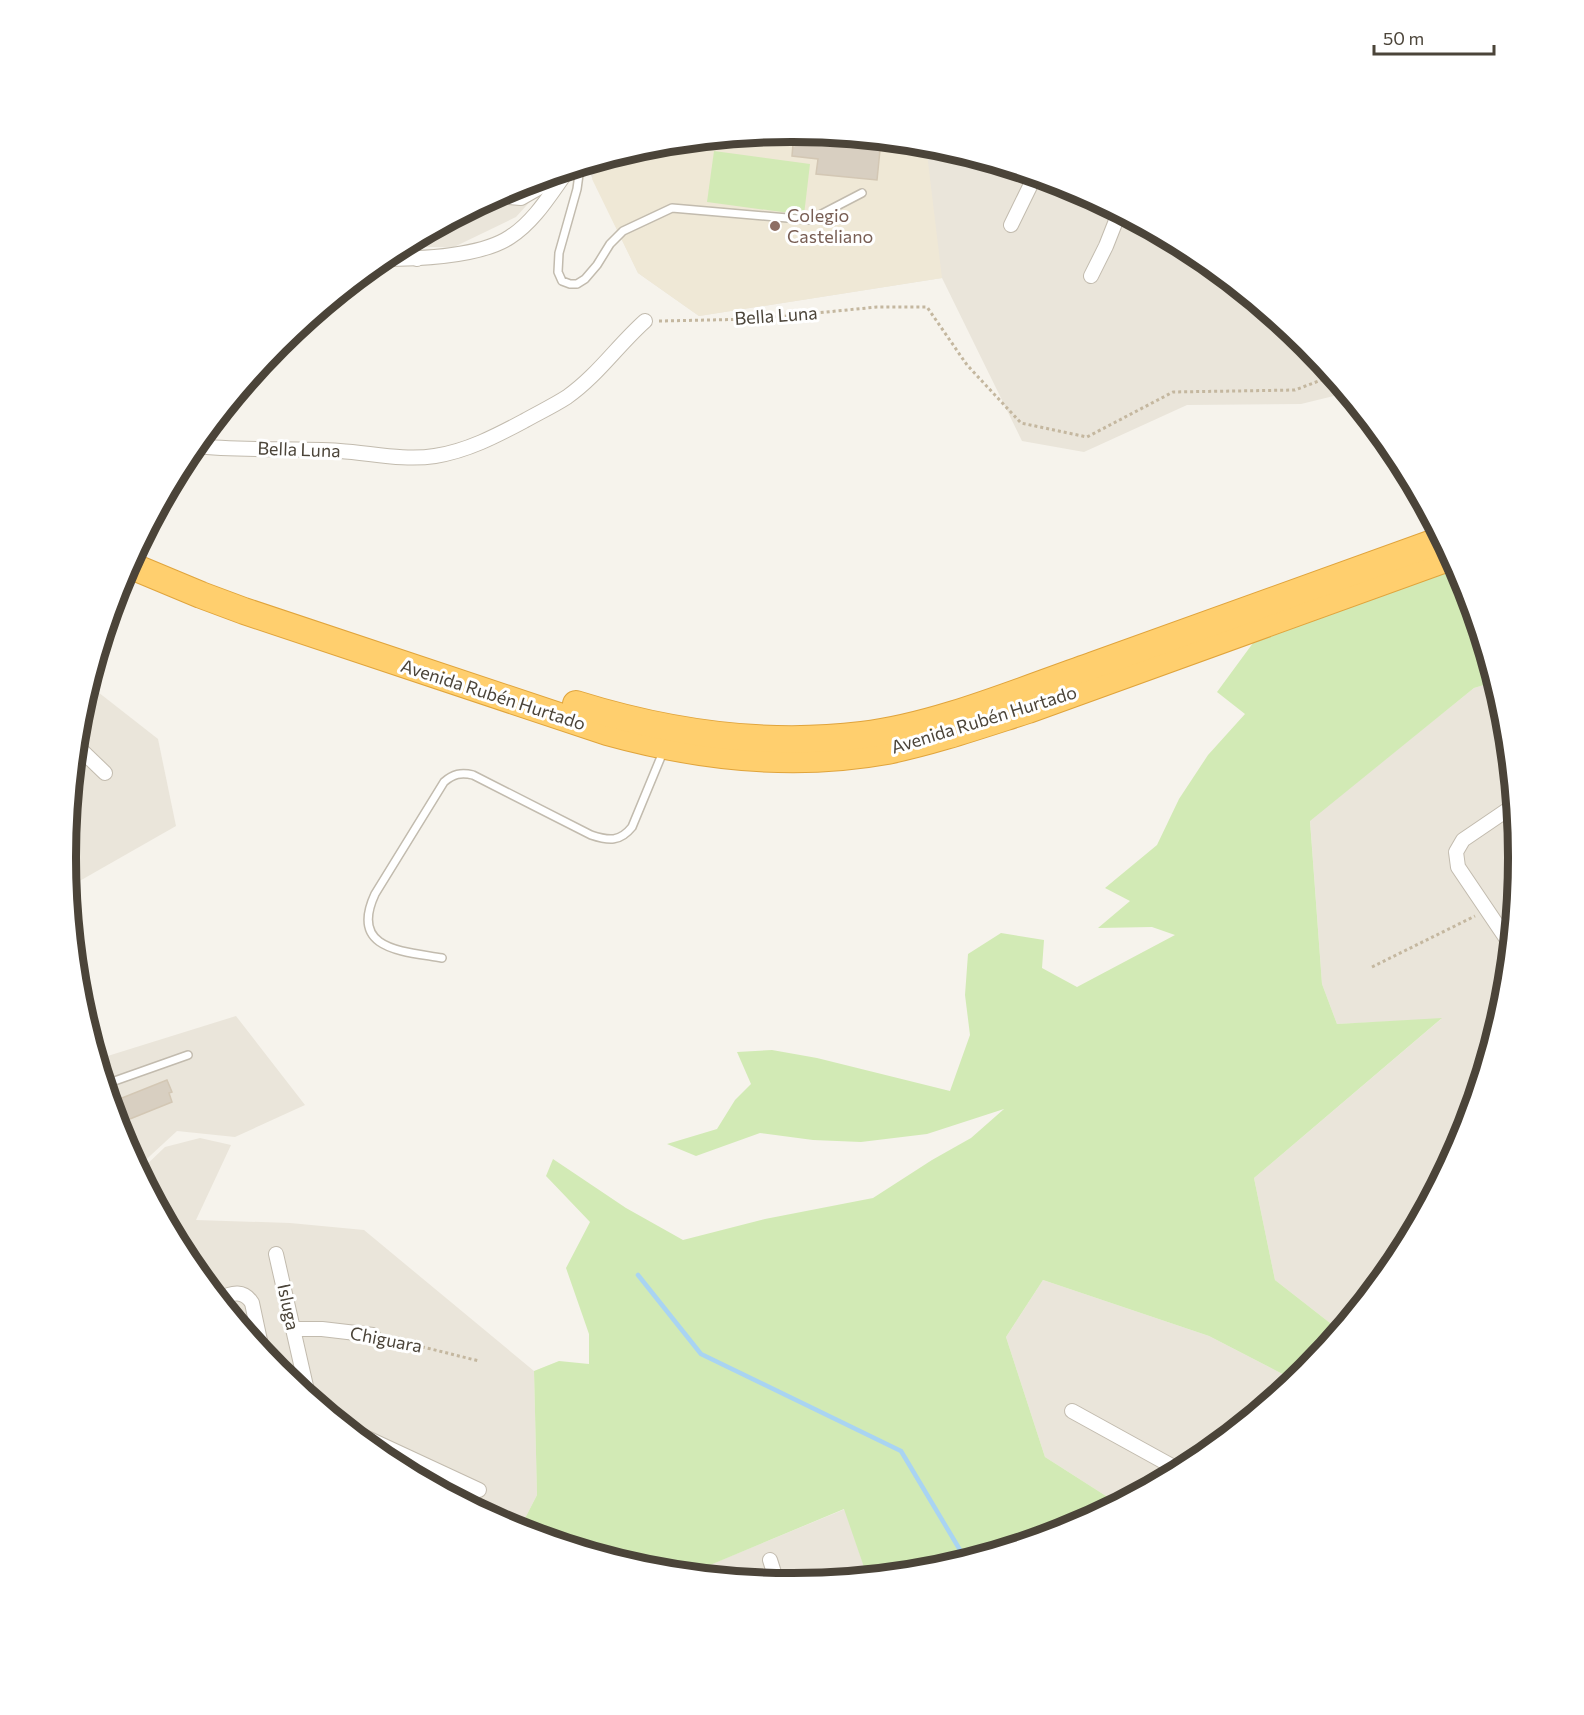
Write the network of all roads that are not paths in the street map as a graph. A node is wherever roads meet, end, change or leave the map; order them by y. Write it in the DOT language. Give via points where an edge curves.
graph roads {
  1 [pos="574,176"];
  2 [pos="564,179"];
  3 [pos="1031,183"];
  4 [pos="538,189"];
  5 [pos="862,193"];
  6 [pos="516,197"];
  7 [pos="1116,220"];
  8 [pos="1011,225"];
  9 [pos="412,252"];
  10 [pos="400,259"];
  11 [pos="417,259"];
  12 [pos="1091,276"];
  13 [pos="645,321"];
  14 [pos="206,447"];
  15 [pos="1435,542"];
  16 [pos="145,553"];
  17 [pos="1442,560"];
  18 [pos="138,569"];
  19 [pos="665,747"];
  20 [pos="85,754"];
  21 [pos="105,774"];
  22 [pos="1506,811"];
  23 [pos="1503,934"];
  24 [pos="442,958"];
  25 [pos="188,1055"];
  26 [pos="112,1082"];
  27 [pos="276,1254"];
  28 [pos="226,1295"];
  29 [pos="293,1329"];
  30 [pos="259,1334"];
  31 [pos="374,1335"];
  32 [pos="305,1381"];
  33 [pos="1072,1411"];
  34 [pos="388,1448"];
  35 [pos="1170,1465"];
  36 [pos="479,1490"];
  37 [pos="770,1560"];
  38 [pos="774,1572"];
  1 -- 5 [label="lane" via="577,189 558,272 562,281 570,284 585,279 623,231 672,208 810,220"];
  2 -- 11 [label="street" via="510,237 491,246"];
  3 -- 8 [label="street"];
  4 -- 6 [label="street"];
  7 -- 12 [label="street"];
  9 -- 11 [label="street"];
  10 -- 11 [label="street"];
  13 -- 14 [label="street, Bella Luna" via="568,396 459,451 413,457"];
  15 -- 16 [label="highway, Avenida Rubén Hurtado" via="944,716 864,735 787,740 724,737 640,723 593,710 243,592"];
  17 -- 19 [label="highway, Avenida Rubén Hurtado" via="1028,710 911,745 869,754 796,759"];
  18 -- 19 [label="highway, Avenida Rubén Hurtado" via="244,611 563,718"];
  19 -- 24 [label="lane" via="632,827 626,835 609,840 591,835 473,774 459,773 444,782 375,894 367,917 368,928 380,943"];
  20 -- 21 [label="street"];
  22 -- 23 [label="street" via="1463,840 1456,852 1458,867"];
  25 -- 26 [label="lane"];
  27 -- 29 [label="street, Isluga"];
  28 -- 30 [label="street, Isluga" via="237,1293 249,1298"];
  29 -- 31 [label="street, Chiguara"];
  29 -- 32 [label="street, Isluga"];
  33 -- 35 [label="street"];
  34 -- 36 [label="street"];
  37 -- 38 [label="street"];
}
